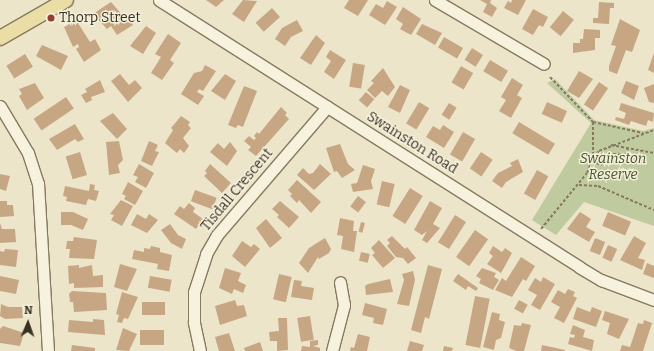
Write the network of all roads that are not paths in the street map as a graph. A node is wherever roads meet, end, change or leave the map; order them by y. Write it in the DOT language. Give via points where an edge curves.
graph roads {
  1 [pos="66,0"];
  2 [pos="159,0"];
  3 [pos="442,2"];
  4 [pos="0,38"];
  5 [pos="544,64"];
  6 [pos="0,106"];
  7 [pos="327,107"];
  8 [pos="340,282"];
  9 [pos="654,300"];
  10 [pos="48,351"];
  11 [pos="200,351"];
  12 [pos="332,351"];
  1 -- 4 [label="main road"];
  2 -- 7 [label="street, Swainston Road"];
  3 -- 5 [label="street"];
  6 -- 10 [label="street" via="28,152 36,177"];
  7 -- 9 [label="street, Swainston Road" via="601,280"];
  7 -- 11 [label="street, Tisdall Crescent" via="217,235 206,254 194,292 194,322"];
  8 -- 12 [label="street" via="344,305"];
}
